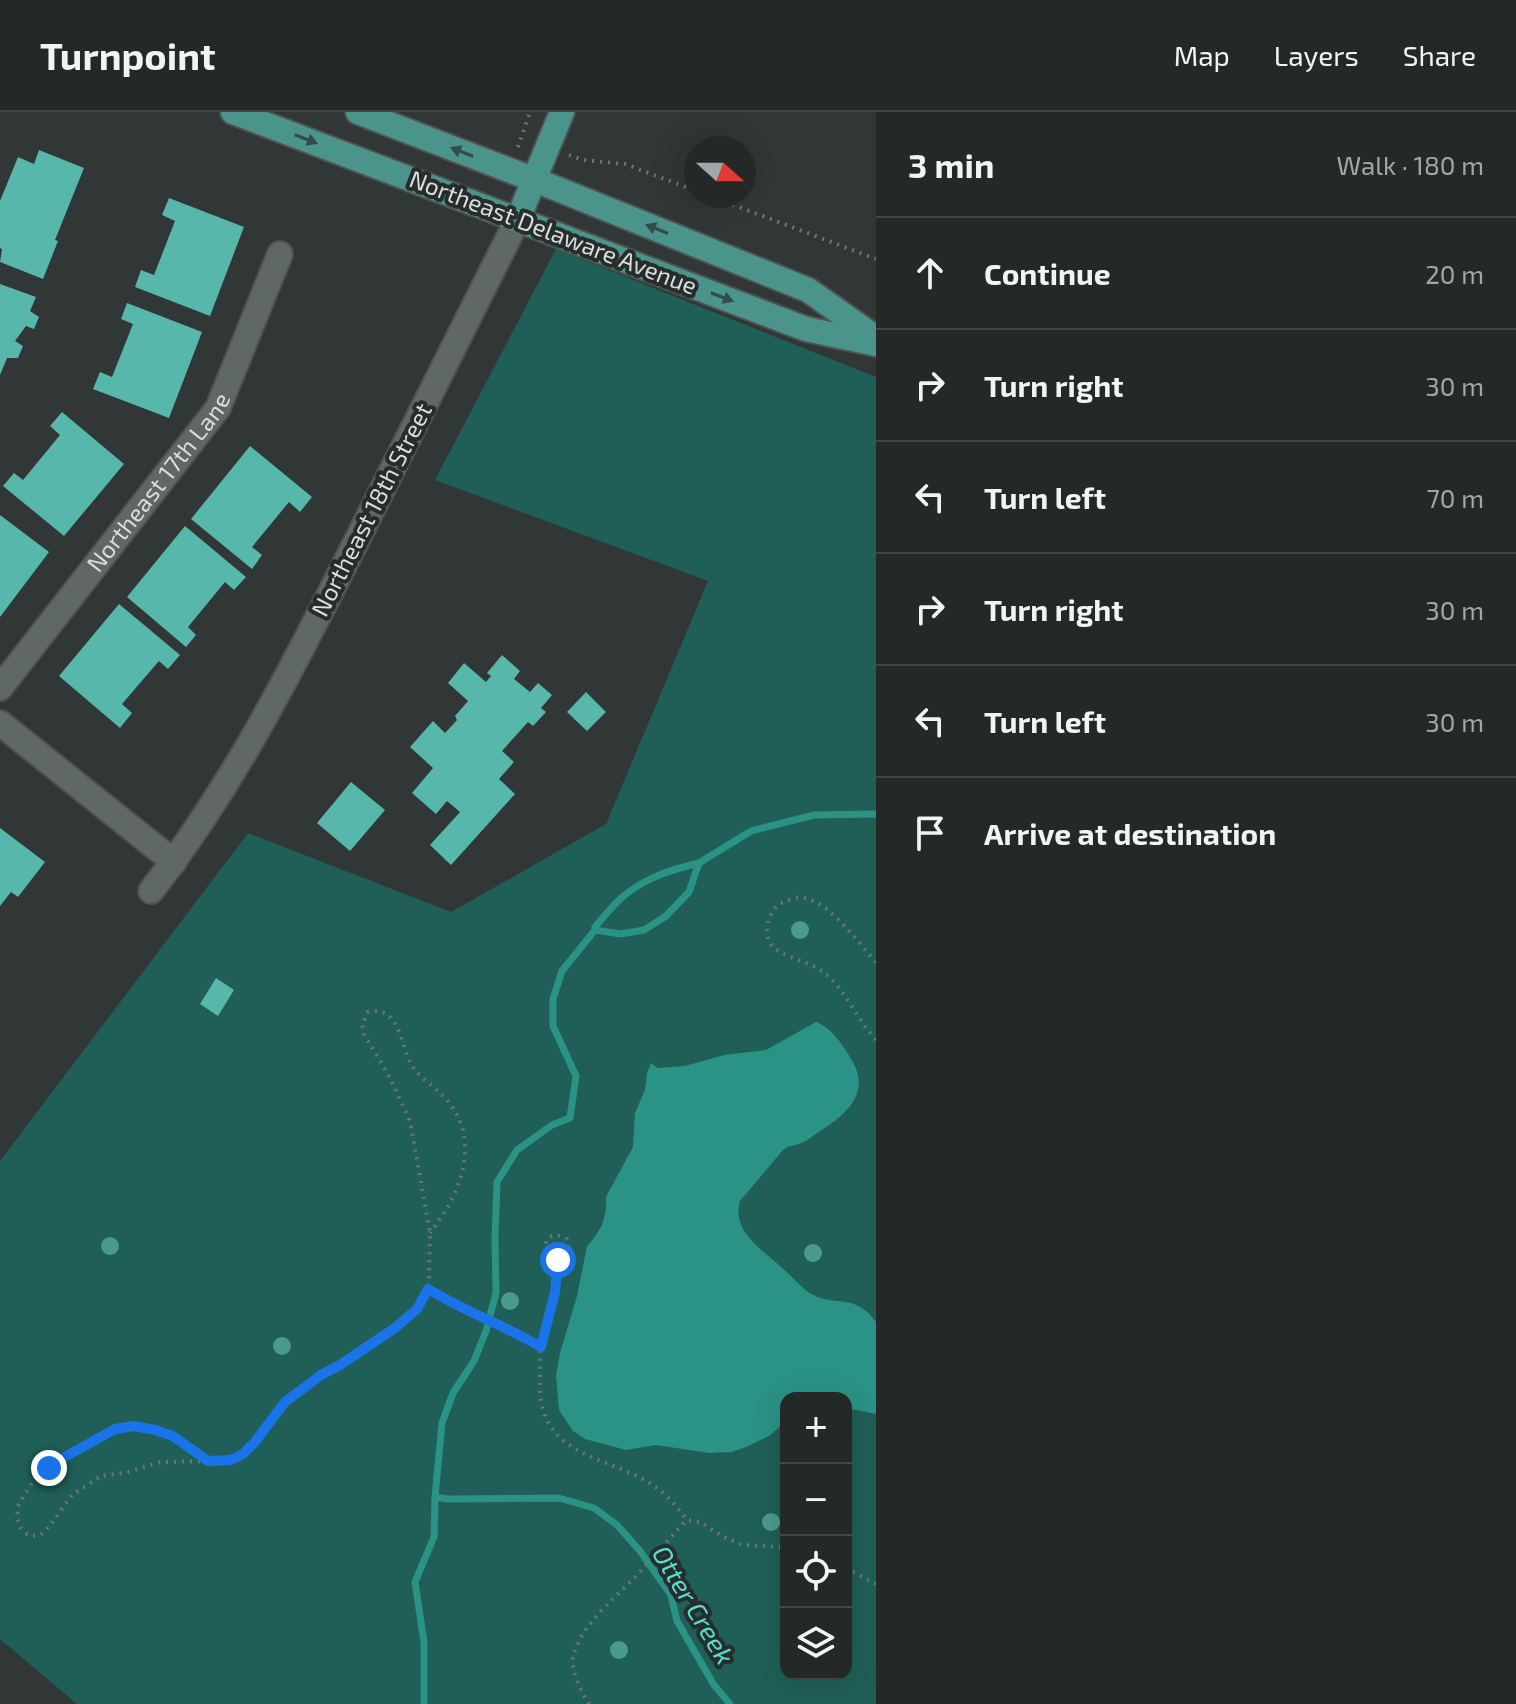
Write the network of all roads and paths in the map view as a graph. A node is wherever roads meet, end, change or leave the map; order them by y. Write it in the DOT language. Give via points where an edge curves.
graph roads {
  1 [pos="233,112"];
  2 [pos="358,112"];
  3 [pos="562,112"];
  4 [pos="583,160"];
  5 [pos="535,180"];
  6 [pos="684,186"];
  7 [pos="742,208"];
  8 [pos="518,219"];
  9 [pos="280,254"];
  10 [pos="876,259"];
  11 [pos="876,341"];
  12 [pos="0,688"];
  13 [pos="0,723"];
  14 [pos="174,862"];
  15 [pos="151,891"];
  16 [pos="876,962"];
  17 [pos="876,1040"];
  18 [pos="430,1233"];
  19 [pos="558,1271"];
  20 [pos="428,1289"];
  21 [pos="541,1347"];
  22 [pos="208,1461"];
  23 [pos="687,1520"];
  24 [pos="780,1547"];
  25 [pos="852,1571"];
  26 [pos="876,1584"];
  27 [pos="589,1704"];
  1 -- 8 [label="main road, Northeast Delaware Avenue, one-way"];
  5 -- 2 [label="main road, Northeast Delaware Avenue, one-way"];
  3 -- 5 [label="main road, Northeast 18th Street"];
  4 -- 6 [label="path" via="625,164"];
  5 -- 8 [label="main road, Northeast 18th Street"];
  11 -- 5 [label="main road, Northeast Delaware Avenue, one-way" via="808,290"];
  7 -- 10 [label="path"];
  8 -- 11 [label="main road, Northeast Delaware Avenue, one-way" via="806,329"];
  8 -- 14 [label="street, Northeast 18th Street" via="289,674"];
  9 -- 12 [label="street, Northeast 17th Lane" via="218,408"];
  13 -- 14 [label="street"];
  14 -- 15 [label="street, Northeast 18th Street"];
  16 -- 17 [label="path" via="836,917 809,898 797,897 774,908 770,944 822,971"];
  18 -- 18 [label="path" via="410,1121 364,1034 368,1012 388,1014 411,1065 441,1094 464,1132 464,1165 456,1193"];
  18 -- 20 [label="path"];
  19 -- 19 [label="path" via="546,1241 560,1235 568,1247 558,1260"];
  19 -- 21 [label="path"];
  20 -- 21 [label="path"];
  20 -- 22 [label="path" via="417,1309 395,1328 285,1402 243,1454"];
  21 -- 23 [label="path" via="540,1392 550,1427 585,1455 652,1484"];
  22 -- 22 [label="path" via="173,1436 134,1426 115,1429 35,1478 18,1506 17,1518 21,1528 41,1535 72,1495 101,1476 161,1462"];
  23 -- 24 [label="path" via="742,1545"];
  23 -- 27 [label="path" via="614,1597 579,1644 573,1660"];
  25 -- 26 [label="path"];
}
